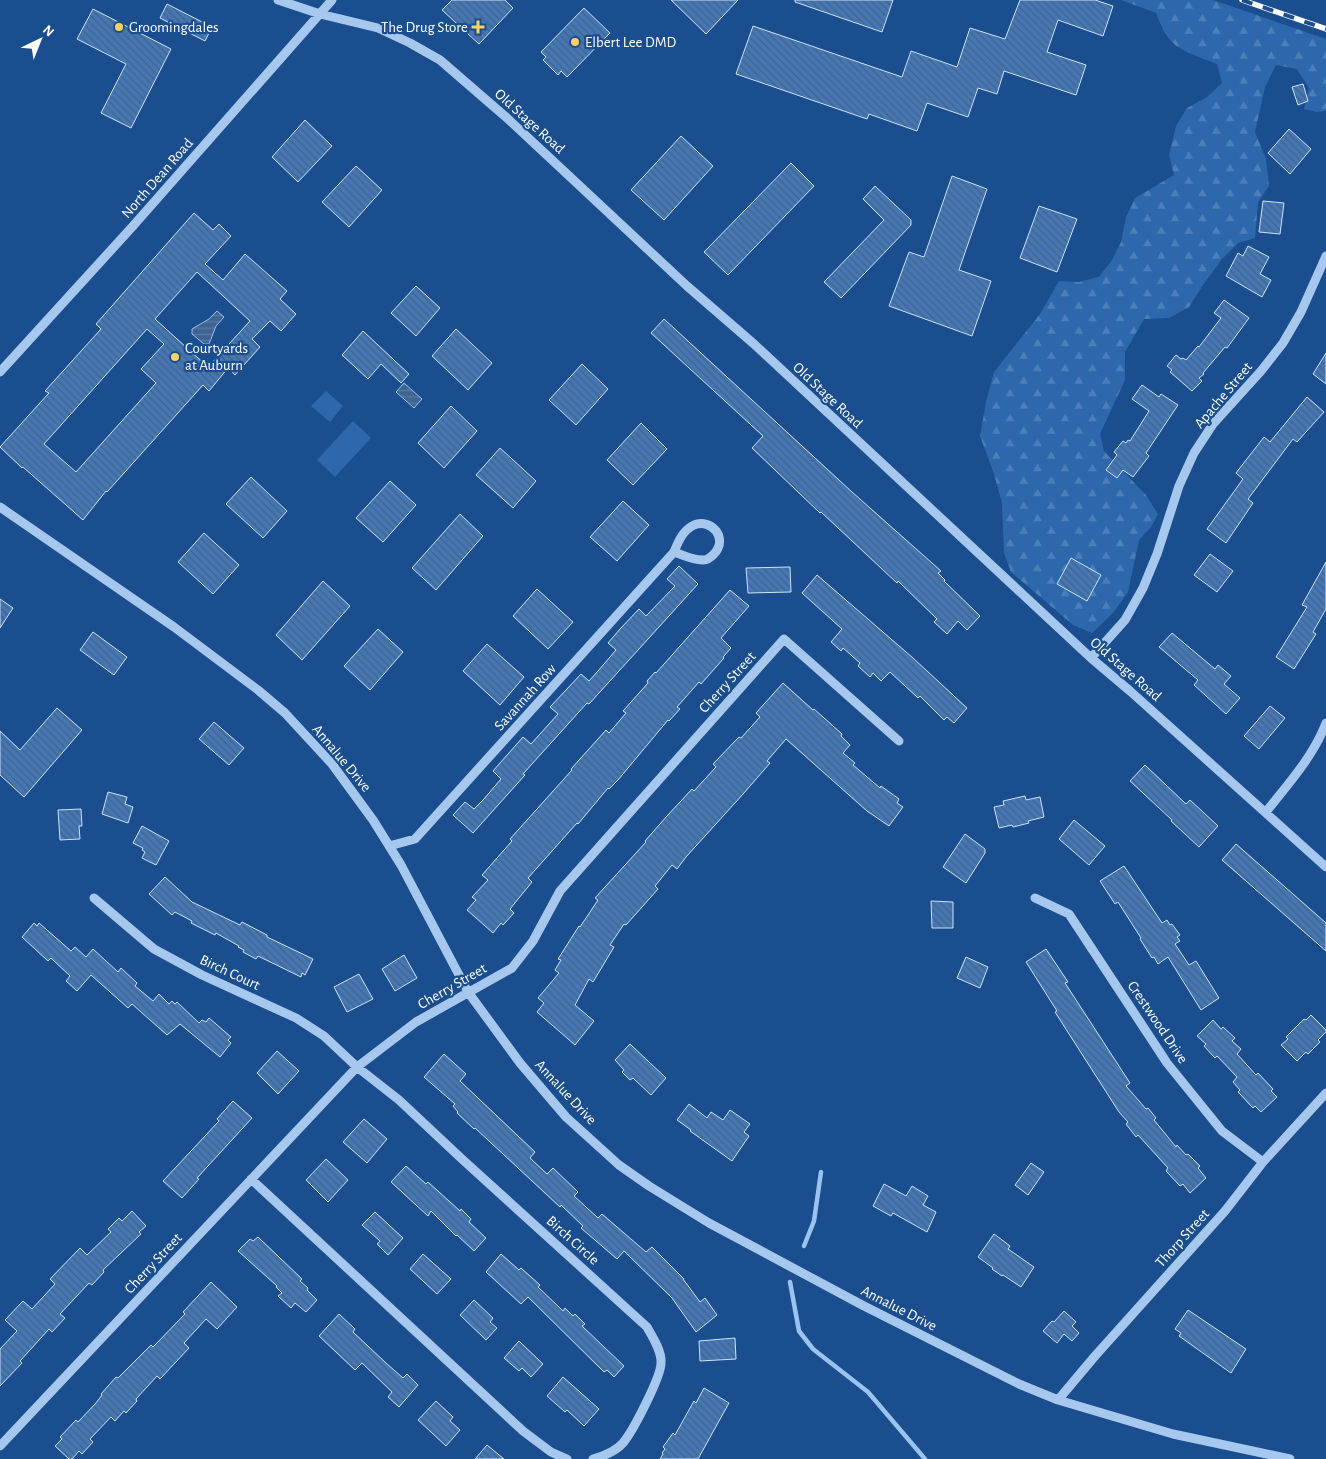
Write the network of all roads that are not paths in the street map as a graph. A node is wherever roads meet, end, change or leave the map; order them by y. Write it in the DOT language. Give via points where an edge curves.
graph roads {
  1 [pos="278,0"];
  2 [pos="332,0"];
  3 [pos="320,14"];
  4 [pos="1326,256"];
  5 [pos="0,372"];
  6 [pos="0,507"];
  7 [pos="674,552"];
  8 [pos="1091,658"];
  9 [pos="1326,723"];
  10 [pos="899,741"];
  11 [pos="1266,812"];
  12 [pos="389,846"];
  13 [pos="1326,867"];
  14 [pos="94,898"];
  15 [pos="1035,898"];
  16 [pos="468,992"];
  17 [pos="357,1067"];
  18 [pos="1326,1093"];
  19 [pos="1263,1162"];
  20 [pos="251,1179"];
  21 [pos="1058,1400"];
  22 [pos="0,1446"];
  23 [pos="567,1459"];
  24 [pos="593,1459"];
  25 [pos="1290,1459"];
  1 -- 3 [label="street, Old Stage Road"];
  2 -- 3 [label="street, North Dean Road"];
  3 -- 5 [label="street, North Dean Road"];
  3 -- 8 [label="street, Old Stage Road" via="378,28 440,60 508,118"];
  4 -- 8 [label="street, Apache Street" via="1283,343 1213,424 1194,454 1142,588 1125,620"];
  6 -- 12 [label="street, Annalue Drive" via="174,627 285,713 332,764"];
  7 -- 7 [label="street, Savannah Row" via="686,530 696,524 706,524 719,535 721,542 717,550 706,560"];
  7 -- 12 [label="street, Savannah Row" via="415,840"];
  8 -- 11 [label="street, Old Stage Road"];
  9 -- 11 [label="street" via="1304,764"];
  10 -- 16 [label="street, Cherry Street" via="784,639 560,891 533,941 512,968"];
  11 -- 13 [label="street, Old Stage Road"];
  12 -- 16 [label="street, Annalue Drive"];
  14 -- 17 [label="street, Birch Court" via="154,949 296,1018 324,1036"];
  15 -- 19 [label="street, Crestwood Drive" via="1069,914 1167,1063 1222,1131"];
  16 -- 17 [label="street, Cherry Street" via="416,1022"];
  16 -- 21 [label="street, Annalue Drive" via="520,1063 566,1116 619,1165 649,1186 709,1224 864,1306 1019,1384"];
  17 -- 20 [label="street, Cherry Street"];
  17 -- 24 [label="street, Birch Circle" via="399,1100 647,1327 662,1362 656,1382 622,1444"];
  18 -- 19 [label="street, Thorp Street"];
  19 -- 21 [label="street, Thorp Street" via="1225,1211"];
  20 -- 22 [label="street, Cherry Street"];
  20 -- 23 [label="street" via="523,1431 551,1452"];
  21 -- 25 [label="street, Annalue Drive" via="1173,1434"];
}
